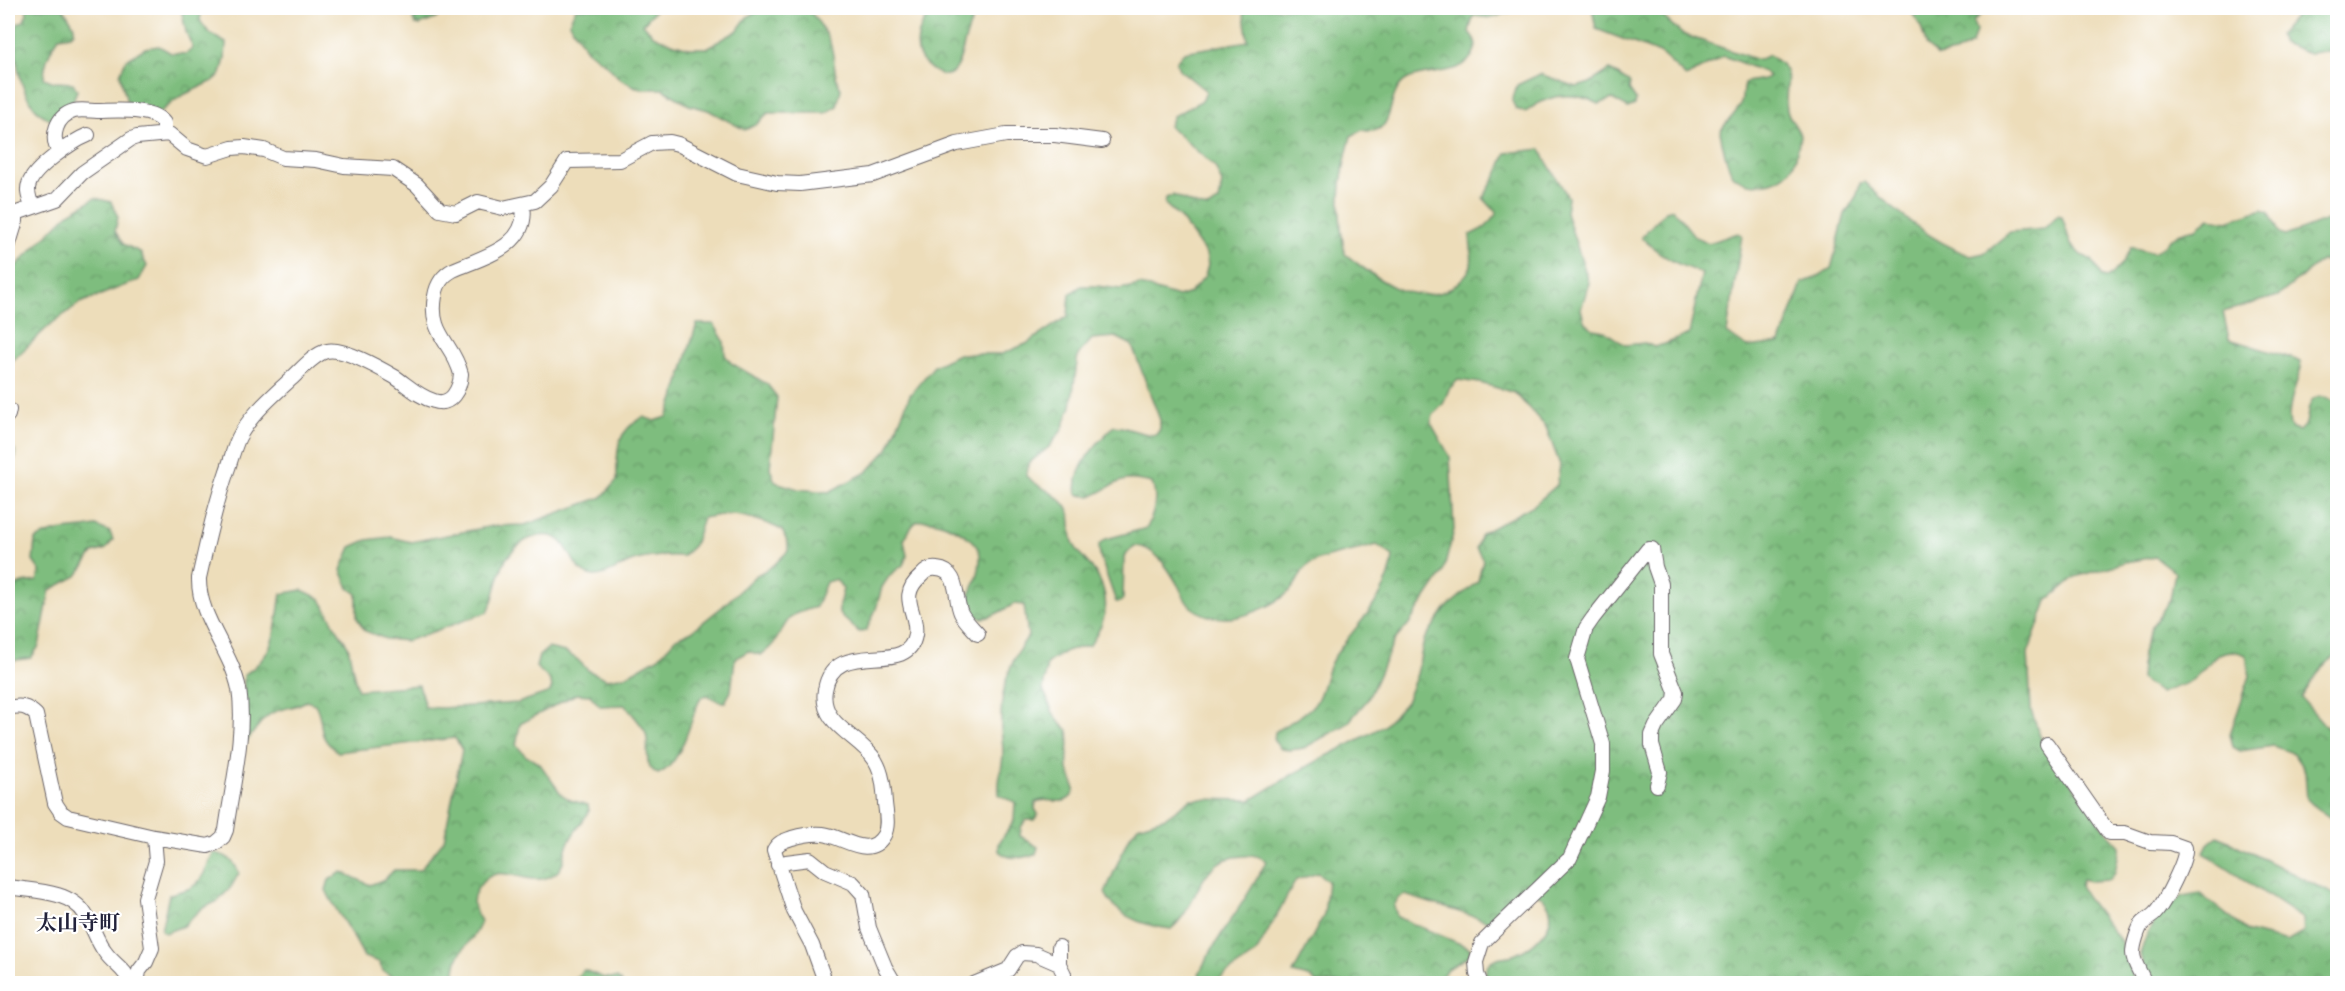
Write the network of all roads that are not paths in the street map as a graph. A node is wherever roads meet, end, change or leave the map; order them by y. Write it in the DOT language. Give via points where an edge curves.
graph roads {
  1 [pos="164,134"];
  2 [pos="88,135"];
  3 [pos="1102,141"];
  4 [pos="59,152"];
  5 [pos="523,205"];
  6 [pos="32,207"];
  7 [pos="11,214"];
  8 [pos="8,247"];
  9 [pos="978,634"];
  10 [pos="8,708"];
  11 [pos="2047,744"];
  12 [pos="1658,785"];
  13 [pos="154,837"];
  14 [pos="778,865"];
  15 [pos="8,887"];
  16 [pos="1059,946"];
  17 [pos="1059,964"];
  18 [pos="131,984"];
  19 [pos="137,984"];
  20 [pos="826,984"];
  21 [pos="895,984"];
  22 [pos="974,984"];
  23 [pos="1063,984"];
  24 [pos="1481,984"];
  25 [pos="2145,984"];
  1 -- 4 [label="street" via="164,123 154,115 74,111 62,120 54,134"];
  1 -- 5 [label="street" via="207,156 243,147 283,158 393,170 417,185 440,210 449,212 456,213 478,202 496,208"];
  1 -- 6 [label="street" via="131,138 82,173 63,194"];
  2 -- 4 [label="street"];
  3 -- 5 [label="street" via="1047,134 1006,135 957,144 873,175 800,184 737,174 678,144 660,142 620,160 567,161 544,195"];
  4 -- 6 [label="street" via="28,184"];
  5 -- 13 [label="street" via="523,218 515,238 505,248 445,275 435,292 433,319 461,374 452,398 435,402 346,353 328,351 264,405 238,438 199,578 202,602 231,660 239,690 240,726 226,830 223,837 208,846"];
  6 -- 7 [label="street"];
  7 -- 8 [label="street" via="16,221"];
  9 -- 14 [label="street" via="961,615 952,579 934,568 919,576 911,591 910,608 916,632 908,649 893,657 852,660 832,673 824,695 828,713 861,742 876,762 884,786 886,831 878,842 862,847 832,836 804,834 776,846"];
  10 -- 13 [label="street" via="20,705 36,715 55,803 61,812 78,820"];
  11 -- 25 [label="street" via="2109,833 2185,848 2181,867 2159,908 2141,925 2133,952"];
  12 -- 24 [label="street" via="1660,772 1652,735 1676,692 1661,654 1661,584 1654,552 1648,549 1586,628 1578,651 1578,668 1603,744 1598,797 1570,858 1482,943 1476,962"];
  13 -- 19 [label="street" via="156,861 145,898 152,948 139,971"];
  14 -- 20 [label="street"];
  14 -- 21 [label="street" via="810,859 859,888 869,928"];
  15 -- 18 [label="street" via="63,897 79,906 108,957 125,971"];
  16 -- 17 [label="street"];
  17 -- 22 [label="street" via="1022,952 1008,970"];
  17 -- 23 [label="street"];
}
